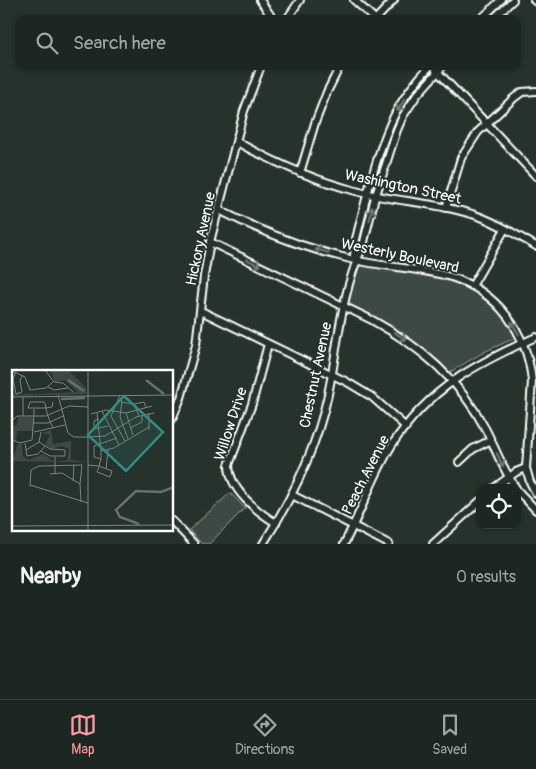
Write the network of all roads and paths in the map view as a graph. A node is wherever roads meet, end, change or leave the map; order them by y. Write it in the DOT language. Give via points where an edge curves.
graph roads {
  1 [pos="260,0"];
  2 [pos="300,0"];
  3 [pos="354,0"];
  4 [pos="394,0"];
  5 [pos="501,0"];
  6 [pos="513,0"];
  7 [pos="270,15"];
  8 [pos="290,15"];
  9 [pos="371,15"];
  10 [pos="379,15"];
  11 [pos="485,15"];
  12 [pos="497,15"];
  13 [pos="259,70"];
  14 [pos="338,70"];
  15 [pos="433,70"];
  16 [pos="435,70"];
  17 [pos="438,70"];
  18 [pos="536,91"];
  19 [pos="486,124"];
  20 [pos="237,142"];
  21 [pos="300,173"];
  22 [pos="536,176"];
  23 [pos="368,194"];
  24 [pos="376,196"];
  25 [pos="446,208"];
  26 [pos="219,210"];
  27 [pos="505,228"];
  28 [pos="210,242"];
  29 [pos="536,246"];
  30 [pos="356,260"];
  31 [pos="472,286"];
  32 [pos="343,307"];
  33 [pos="201,311"];
  34 [pos="536,337"];
  35 [pos="523,342"];
  36 [pos="268,344"];
  37 [pos="332,375"];
  38 [pos="452,381"];
  39 [pos="174,413"];
  40 [pos="406,427"];
  41 [pos="491,440"];
  42 [pos="460,462"];
  43 [pos="526,468"];
  44 [pos="508,477"];
  45 [pos="499,484"];
  46 [pos="513,484"];
  47 [pos="536,493"];
  48 [pos="521,494"];
  49 [pos="292,495"];
  50 [pos="476,505"];
  51 [pos="536,510"];
  52 [pos="174,523"];
  53 [pos="276,523"];
  54 [pos="354,526"];
  55 [pos="194,544"];
  56 [pos="263,544"];
  57 [pos="344,544"];
  58 [pos="389,544"];
  59 [pos="433,544"];
  1 -- 7 [label="street"];
  2 -- 8 [label="street"];
  3 -- 9 [label="street"];
  4 -- 10 [label="street"];
  5 -- 11 [label="street"];
  6 -- 12 [label="street"];
  13 -- 20 [label="street, Hickory Avenue" via="244,111"];
  14 -- 21 [label="street" via="315,123"];
  15 -- 23 [label="street, Chestnut Avenue, one-way" via="413,86 396,112"];
  16 -- 24 [label="street, Chestnut Avenue" via="403,116"];
  17 -- 19 [label="street"];
  18 -- 19 [label="street" via="522,92"];
  19 -- 22 [label="street"];
  19 -- 25 [label="street" via="461,158"];
  20 -- 21 [label="street, Washington Street"];
  20 -- 26 [label="street, Hickory Avenue"];
  21 -- 23 [label="street, Washington Street"];
  23 -- 24 [label="street, Washington Street"];
  23 -- 30 [label="street, Chestnut Avenue" via="355,244"];
  24 -- 25 [label="street, Washington Street"];
  30 -- 24 [label="street, Chestnut Avenue, one-way" via="363,246"];
  25 -- 27 [label="street, Washington Street"];
  26 -- 28 [label="street, Hickory Avenue"];
  30 -- 26 [label="street, Westerly Boulevard, one-way" via="282,239"];
  27 -- 29 [label="street, Washington Street"];
  27 -- 31 [label="street"];
  28 -- 32 [label="street, one-way"];
  28 -- 33 [label="street, Hickory Avenue"];
  30 -- 31 [label="street, Westerly Boulevard" via="437,274"];
  30 -- 32 [label="street, Chestnut Avenue"];
  35 -- 31 [label="street, Westerly Boulevard, one-way" via="498,305"];
  32 -- 37 [label="street, Chestnut Avenue"];
  32 -- 38 [label="street, one-way" via="410,343"];
  33 -- 36 [label="street"];
  33 -- 39 [label="street, Hickory Avenue" via="191,366"];
  34 -- 35 [label="street, Peach Avenue"];
  35 -- 38 [label="street, Peach Avenue"];
  35 -- 43 [label="street, Westerly Boulevard" via="532,381"];
  36 -- 37 [label="street"];
  36 -- 53 [label="street, Willow Drive" via="229,472 247,499"];
  37 -- 40 [label="street" via="372,397"];
  37 -- 49 [label="street, Chestnut Avenue" via="316,436"];
  38 -- 40 [label="street, Peach Avenue"];
  38 -- 41 [label="street"];
  40 -- 54 [label="street, Peach Avenue" via="381,464"];
  41 -- 42 [label="street" via="473,449"];
  41 -- 44 [label="street, one-way"];
  43 -- 44 [label="street"];
  43 -- 47 [label="street, Westerly Boulevard"];
  44 -- 45 [label="street"];
  44 -- 46 [label="street"];
  48 -- 51 [label="street"];
  49 -- 53 [label="street, Chestnut Avenue"];
  49 -- 54 [label="street"];
  50 -- 59 [label="street"];
  52 -- 55 [label="street"];
  53 -- 56 [label="street, Chestnut Avenue"];
  54 -- 57 [label="street, Peach Avenue"];
  54 -- 58 [label="street"];
}
